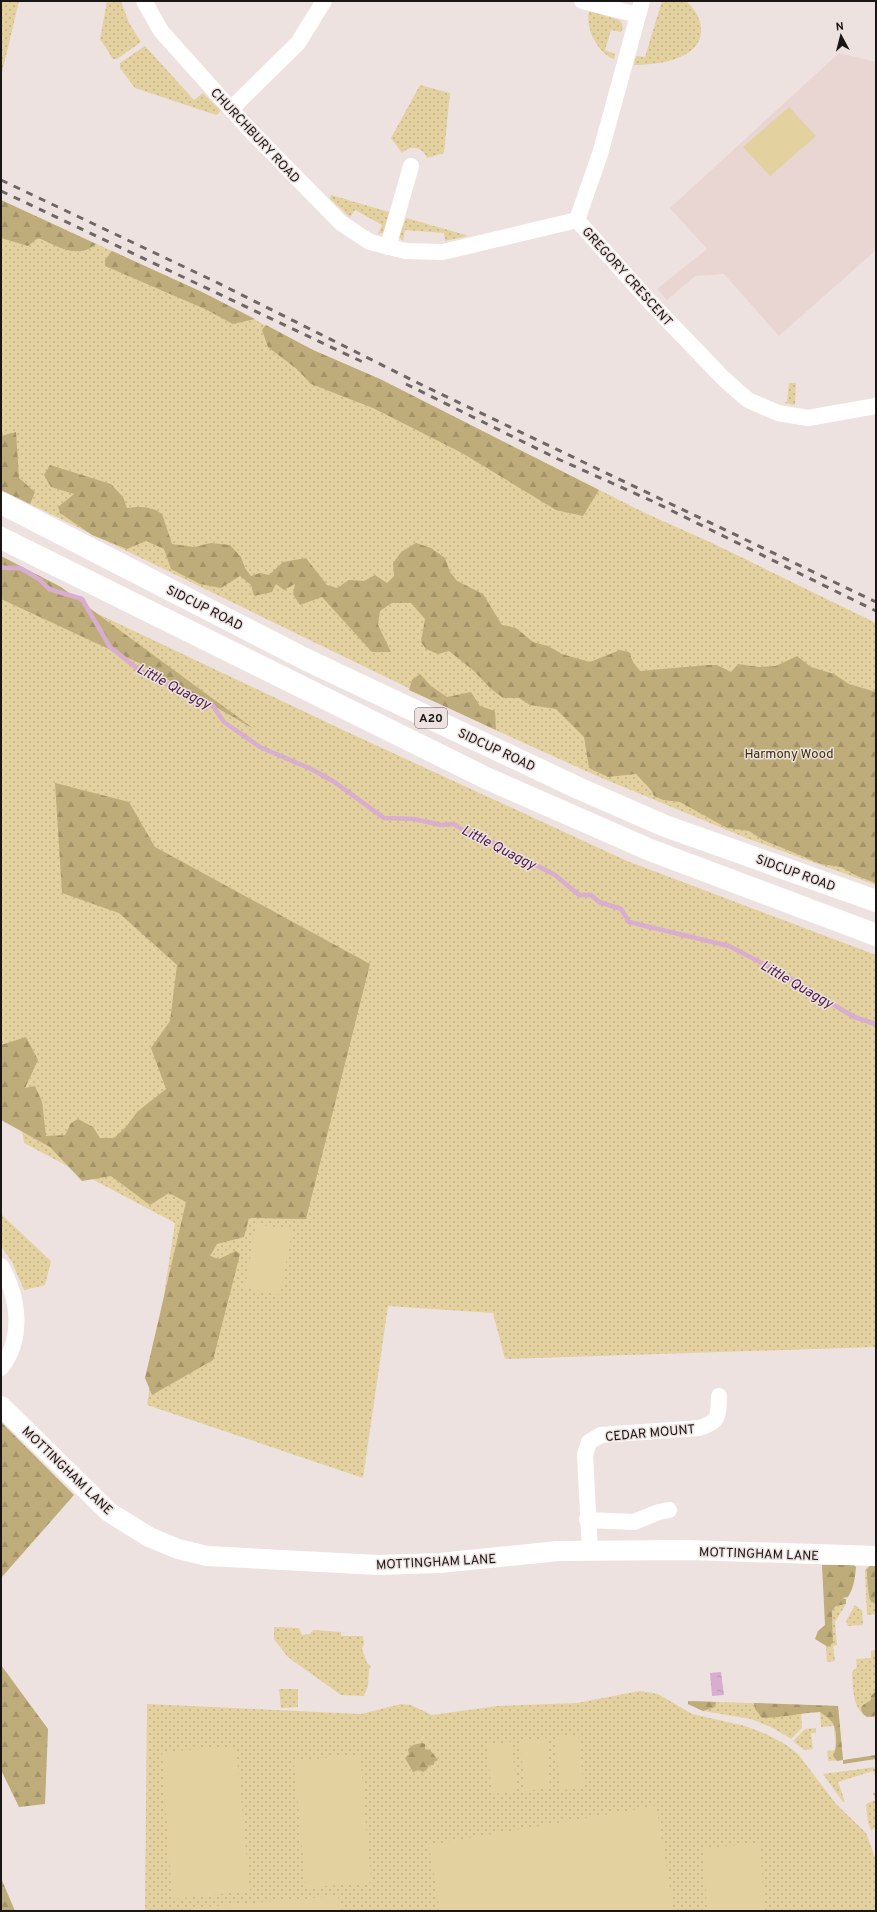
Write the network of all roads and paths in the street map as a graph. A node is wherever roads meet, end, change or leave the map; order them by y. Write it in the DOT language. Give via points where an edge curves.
graph roads {
  1 [pos="144,1"];
  2 [pos="324,1"];
  3 [pos="582,1"];
  4 [pos="640,8"];
  5 [pos="231,109"];
  6 [pos="411,166"];
  7 [pos="577,220"];
  8 [pos="388,247"];
  9 [pos="876,406"];
  10 [pos="1,503"];
  11 [pos="1,538"];
  12 [pos="876,901"];
  13 [pos="876,935"];
  14 [pos="1,1266"];
  15 [pos="1,1368"];
  16 [pos="719,1396"];
  17 [pos="1,1406"];
  18 [pos="669,1510"];
  19 [pos="587,1520"];
  20 [pos="590,1550"];
  21 [pos="876,1556"];
  1 -- 5 [label="street, CHURCHBURY ROAD" via="161,31"];
  2 -- 5 [label="street" via="298,43"];
  3 -- 4 [label="street"];
  4 -- 7 [label="street, GREGORY CRESCENT" via="600,154"];
  5 -- 8 [label="street, CHURCHBURY ROAD" via="341,222 370,242"];
  6 -- 8 [label="street"];
  7 -- 8 [label="street, CHURCHBURY ROAD" via="443,252 404,251"];
  7 -- 9 [label="street, GREGORY CRESCENT" via="656,308 724,379 748,400 774,412 799,418"];
  10 -- 12 [label="highway, SIDCUP ROAD / A20" via="307,660 578,788 665,826"];
  11 -- 13 [label="highway, A20" via="486,778 650,850"];
  14 -- 15 [label="street" via="16,1306 12,1351"];
  16 -- 19 [label="street, CEDAR MOUNT" via="718,1416 711,1425 601,1435 589,1442 585,1455"];
  17 -- 20 [label="street, MOTTINGHAM LANE" via="109,1512 149,1537 178,1549 207,1556 378,1565 440,1563"];
  18 -- 19 [label="street" via="634,1522"];
  19 -- 20 [label="street, CEDAR MOUNT"];
  20 -- 21 [label="street, MOTTINGHAM LANE" via="689,1550"];
}
